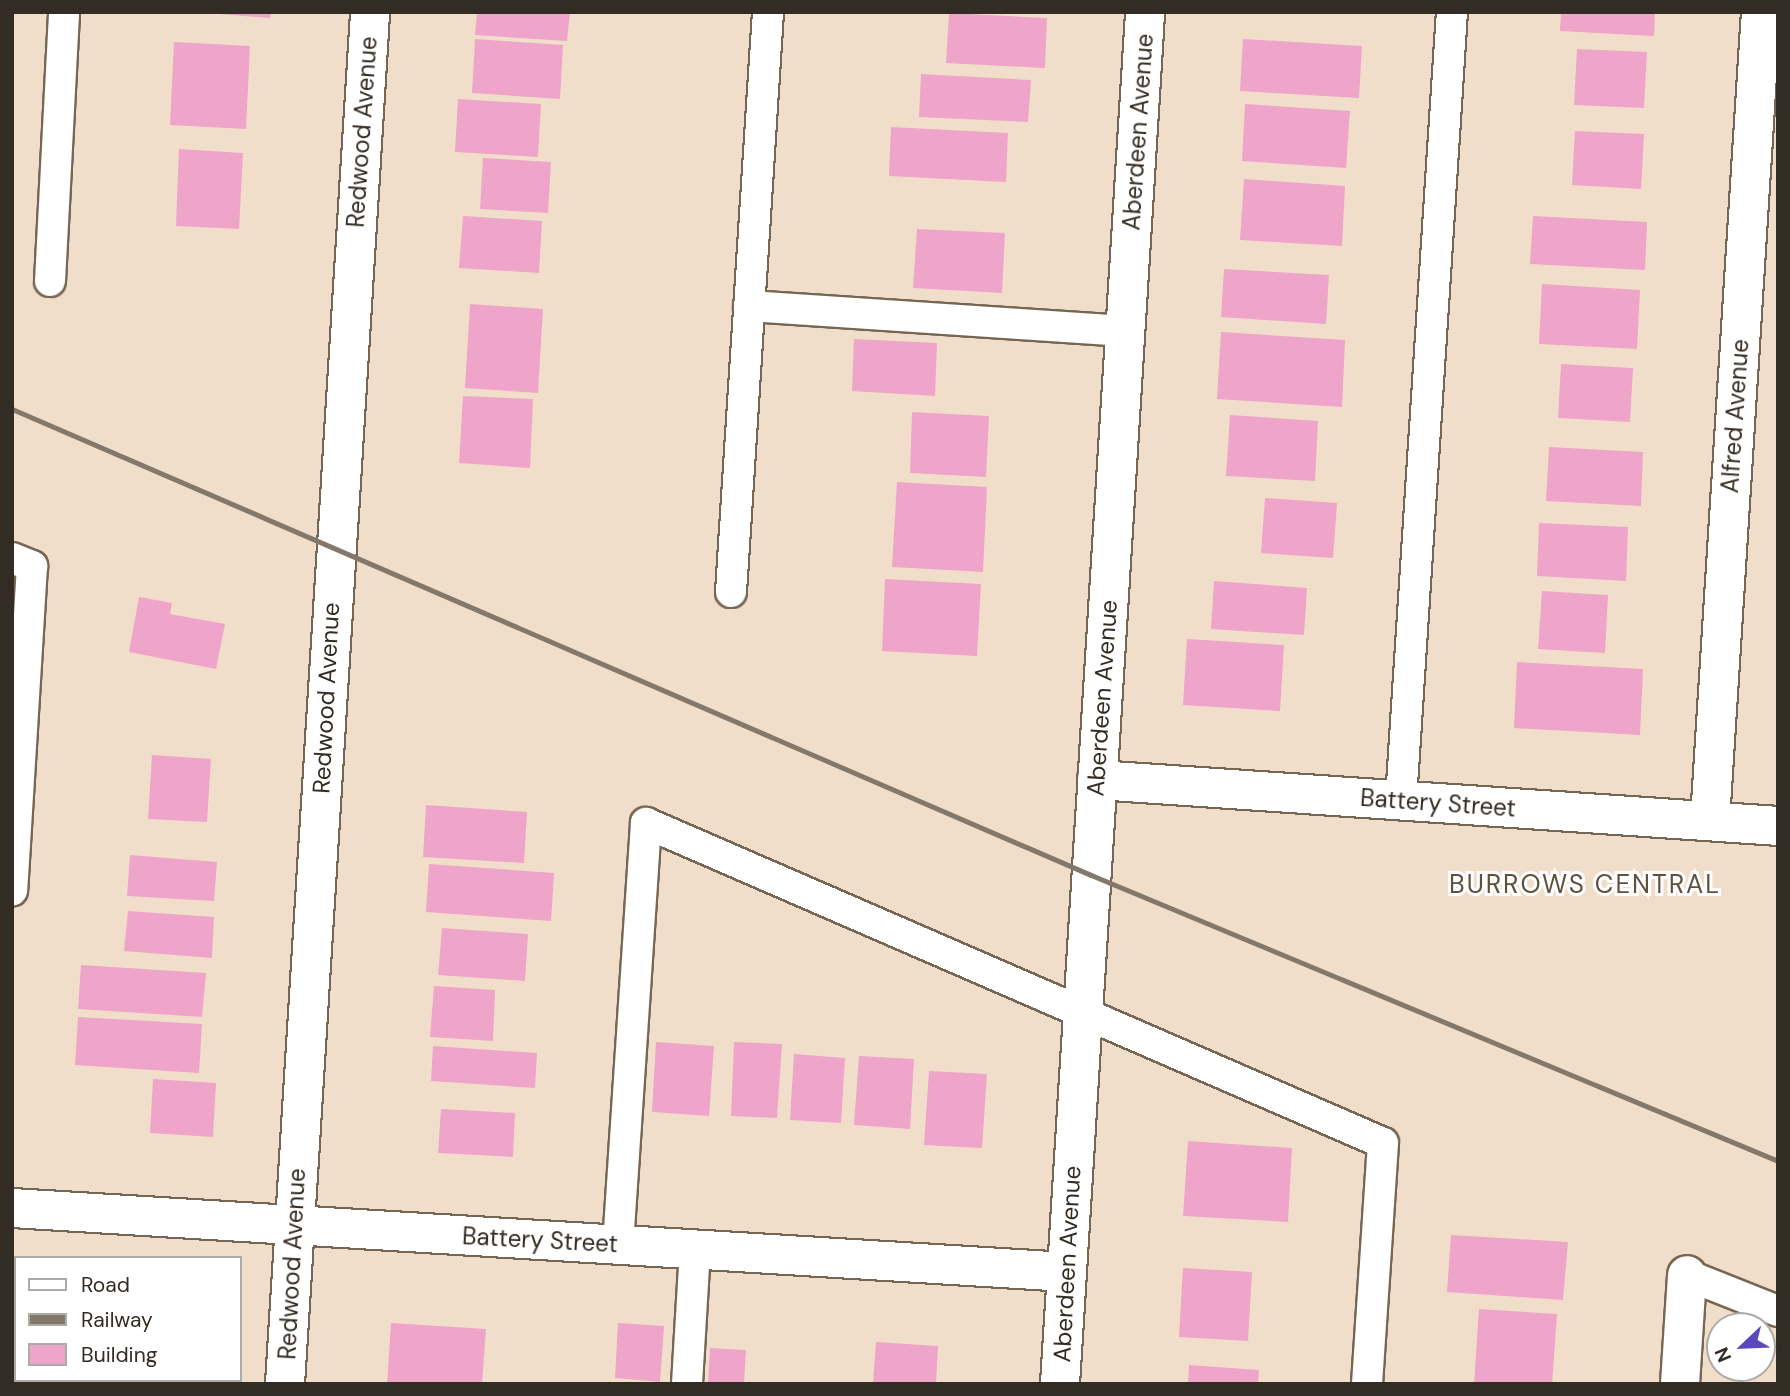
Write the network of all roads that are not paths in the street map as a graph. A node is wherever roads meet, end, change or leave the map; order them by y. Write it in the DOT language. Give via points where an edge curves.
graph roads {
  1 [pos="64,12"];
  2 [pos="369,12"];
  3 [pos="768,12"];
  4 [pos="1145,12"];
  5 [pos="1452,12"];
  6 [pos="1761,12"];
  7 [pos="50,281"];
  8 [pos="749,306"];
  9 [pos="1125,331"];
  10 [pos="12,558"];
  11 [pos="731,592"];
  12 [pos="1097,780"];
  13 [pos="1401,800"];
  14 [pos="1710,820"];
  15 [pos="1778,826"];
  16 [pos="12,890"];
  17 [pos="1083,1016"];
  18 [pos="12,1208"];
  19 [pos="295,1225"];
  20 [pos="618,1245"];
  21 [pos="695,1250"];
  22 [pos="1067,1272"];
  23 [pos="1687,1275"];
  24 [pos="1778,1311"];
  25 [pos="285,1384"];
  26 [pos="687,1384"];
  27 [pos="1060,1384"];
  28 [pos="1367,1384"];
  29 [pos="1680,1384"];
  1 -- 7 [label="lane"];
  2 -- 19 [label="street, Redwood Avenue"];
  3 -- 8 [label="lane"];
  4 -- 9 [label="street, Aberdeen Avenue"];
  5 -- 13 [label="lane"];
  6 -- 14 [label="street, Alfred Avenue"];
  8 -- 9 [label="lane"];
  8 -- 11 [label="lane"];
  9 -- 12 [label="street, Aberdeen Avenue"];
  10 -- 16 [label="lane" via="32,566"];
  12 -- 13 [label="street, Battery Street"];
  12 -- 17 [label="street, Aberdeen Avenue"];
  13 -- 14 [label="street, Battery Street"];
  14 -- 15 [label="street, Battery Street"];
  17 -- 20 [label="lane" via="646,823"];
  17 -- 22 [label="street, Aberdeen Avenue"];
  17 -- 28 [label="lane" via="1383,1143"];
  18 -- 19 [label="street, Battery Street"];
  19 -- 20 [label="street, Battery Street"];
  19 -- 25 [label="street, Redwood Avenue"];
  20 -- 21 [label="street, Battery Street"];
  21 -- 22 [label="street, Battery Street"];
  21 -- 26 [label="lane"];
  22 -- 27 [label="street, Aberdeen Avenue"];
  23 -- 24 [label="lane"];
  23 -- 29 [label="street"];
}
